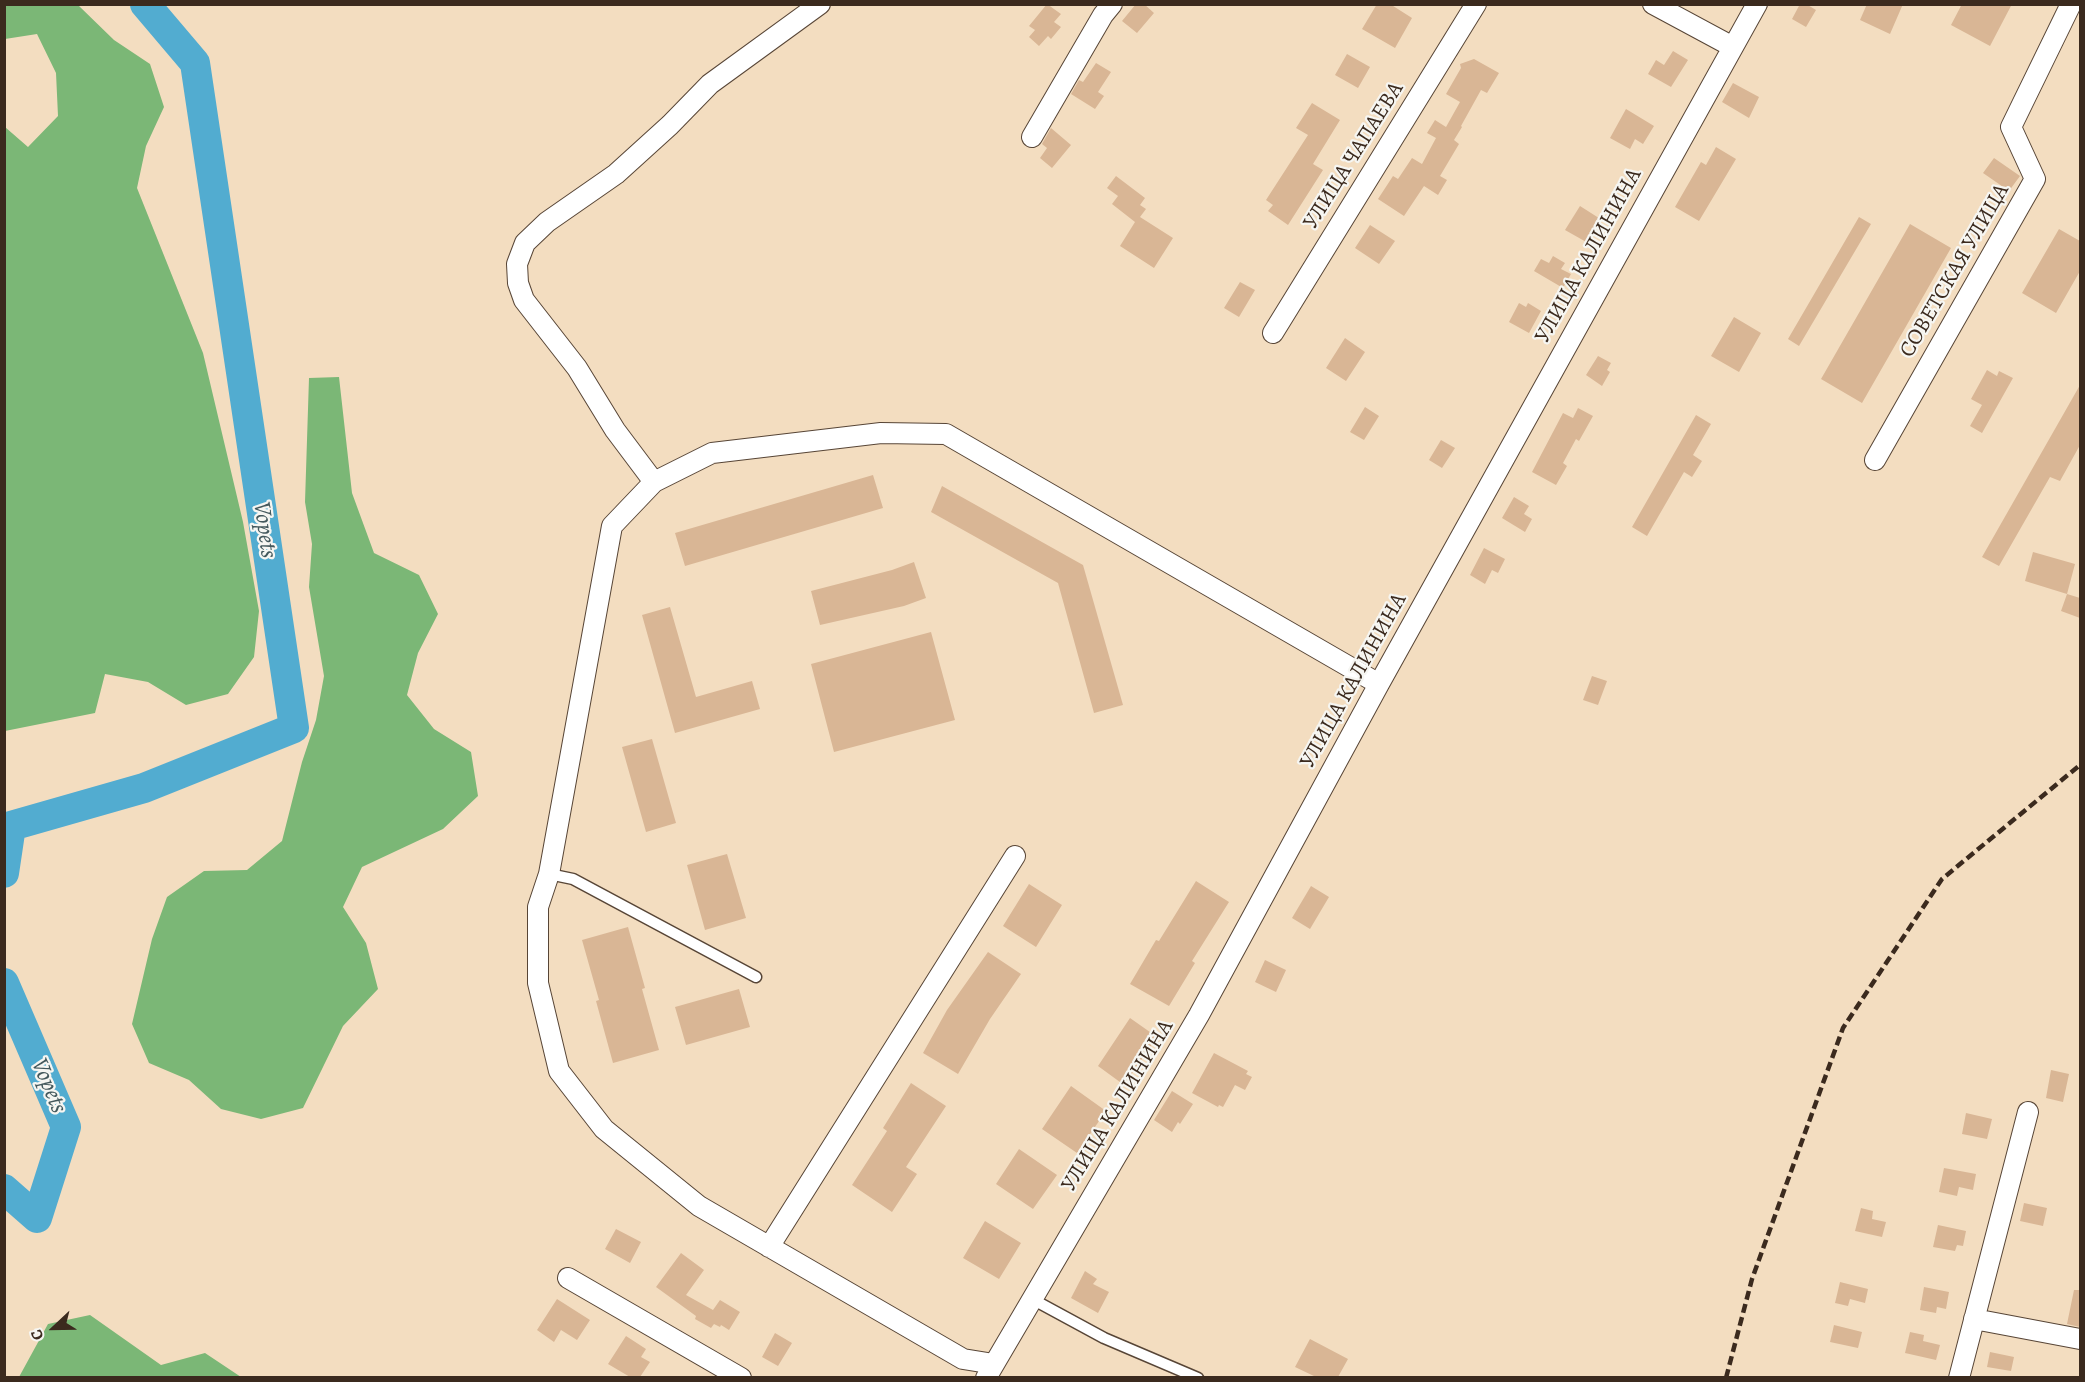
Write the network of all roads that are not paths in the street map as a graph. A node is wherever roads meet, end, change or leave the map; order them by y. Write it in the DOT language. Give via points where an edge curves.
graph roads {
  1 [pos="820,4"];
  2 [pos="1112,4"];
  3 [pos="1476,4"];
  4 [pos="1653,4"];
  5 [pos="1757,4"];
  6 [pos="2071,4"];
  7 [pos="1732,47"];
  8 [pos="1032,137"];
  9 [pos="1273,333"];
  10 [pos="1875,460"];
  11 [pos="654,482"];
  12 [pos="1379,684"];
  13 [pos="1015,856"];
  14 [pos="549,874"];
  15 [pos="756,977"];
  16 [pos="2028,1112"];
  17 [pos="769,1246"];
  18 [pos="568,1278"];
  19 [pos="1032,1299"];
  20 [pos="1974,1319"];
  21 [pos="2080,1339"];
  22 [pos="990,1370"];
  23 [pos="741,1377"];
  24 [pos="1198,1377"];
  25 [pos="1959,1377"];
  1 -- 11 [label="street" via="710,84 616,174 547,222 525,243 517,264 524,300 577,368 615,430"];
  2 -- 8 [label="street"];
  3 -- 9 [label="street, УЛИЦА ЧАПАЕВА"];
  4 -- 7 [label="street"];
  5 -- 7 [label="street, УЛИЦА КАЛИНИНА"];
  6 -- 10 [label="street, СОВЕТСКАЯ УЛИЦА" via="2011,127 2035,179"];
  7 -- 12 [label="street, УЛИЦА КАЛИНИНА"];
  11 -- 12 [label="street" via="712,453 881,433 946,434"];
  11 -- 14 [label="street" via="612,526"];
  12 -- 19 [label="street, УЛИЦА КАЛИНИНА" via="1199,1015"];
  13 -- 17 [label="street"];
  14 -- 15 [label="lane" via="573,879"];
  14 -- 17 [label="street" via="538,907 537,983 559,1071 604,1129 699,1206"];
  16 -- 20 [label="street"];
  17 -- 22 [label="street" via="963,1359"];
  18 -- 23 [label="street"];
  19 -- 22 [label="street, УЛИЦА КАЛИНИНА"];
  19 -- 24 [label="lane" via="1104,1338"];
  20 -- 21 [label="street"];
  20 -- 25 [label="street"];
}
